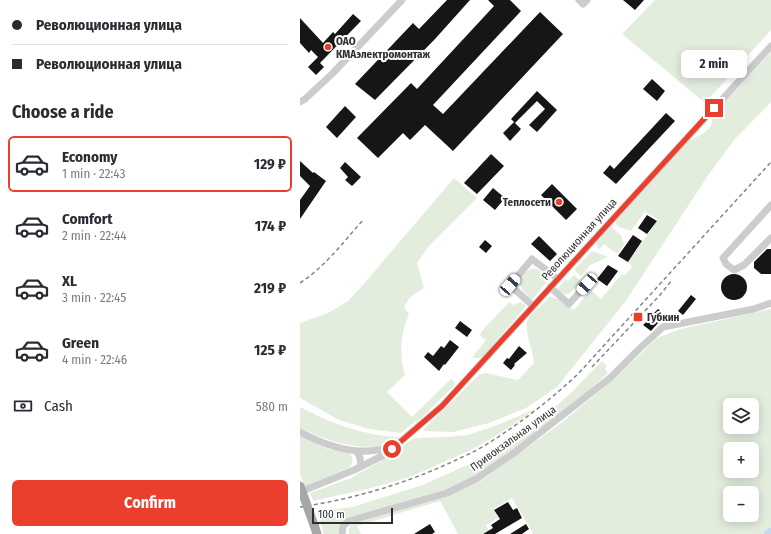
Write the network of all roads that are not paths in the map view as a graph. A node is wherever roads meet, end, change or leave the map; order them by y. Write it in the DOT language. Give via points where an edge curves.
graph roads {
  1 [pos="402,0"];
  2 [pos="579,0"];
  3 [pos="587,0"];
  4 [pos="771,46"];
  5 [pos="300,102"];
  6 [pos="771,205"];
  7 [pos="771,238"];
  8 [pos="558,279"];
  9 [pos="587,284"];
  10 [pos="550,287"];
  11 [pos="771,303"];
  12 [pos="533,306"];
  13 [pos="300,432"];
  14 [pos="398,444"];
  15 [pos="356,451"];
  16 [pos="360,467"];
  17 [pos="300,486"];
  18 [pos="300,492"];
  19 [pos="316,530"];
  20 [pos="342,534"];
  1 -- 5 [label="street" via="334,73"];
  2 -- 3 [label="street" via="583,4"];
  4 -- 8 [label="street, Революционная улица"];
  6 -- 7 [label="street" via="723,258 734,270 744,265"];
  8 -- 10 [label="street, Революционная улица"];
  8 -- 12 [label="street" via="532,259 510,285"];
  9 -- 10 [label="street" via="569,304"];
  10 -- 12 [label="street, Революционная улица"];
  11 -- 20 [label="street, Привокзальная улица" via="754,309 663,327 610,378 514,454 476,479 447,493 349,521 344,526"];
  12 -- 14 [label="street, Революционная улица" via="442,406"];
  13 -- 15 [label="street" via="337,447"];
  14 -- 15 [label="street" via="375,450"];
  14 -- 16 [label="street, Революционная улица" via="386,454"];
  15 -- 16 [label="street" via="360,458"];
  16 -- 18 [label="street, Революционная улица"];
  17 -- 19 [label="main road, bridge"];
}
